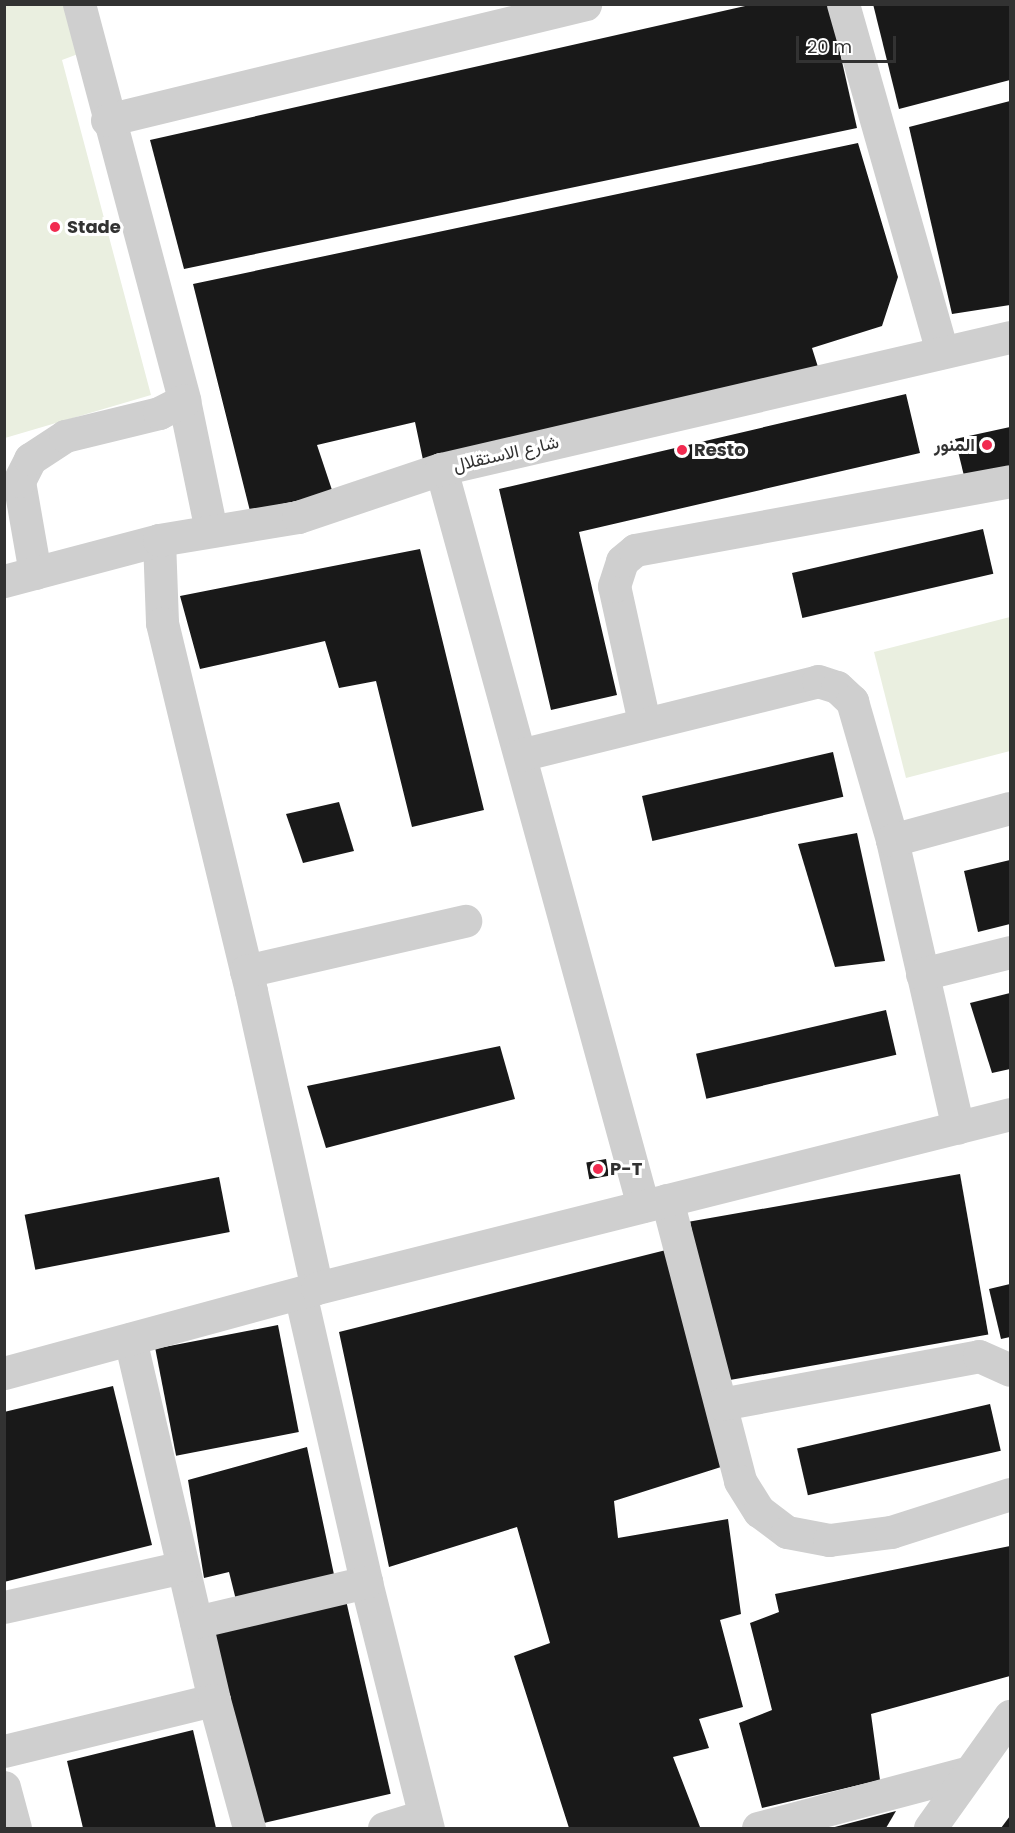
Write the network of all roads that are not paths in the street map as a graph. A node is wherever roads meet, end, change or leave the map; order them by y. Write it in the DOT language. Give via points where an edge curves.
graph roads {
  1 [pos="79,4"];
  2 [pos="585,4"];
  3 [pos="843,4"];
  4 [pos="107,120"];
  5 [pos="1011,337"];
  6 [pos="942,352"];
  7 [pos="184,400"];
  8 [pos="441,469"];
  9 [pos="1011,481"];
  10 [pos="211,530"];
  11 [pos="159,540"];
  12 [pos="20,577"];
  13 [pos="644,722"];
  14 [pos="520,755"];
  15 [pos="1011,808"];
  16 [pos="891,840"];
  17 [pos="465,921"];
  18 [pos="1011,952"];
  19 [pos="246,971"];
  20 [pos="922,974"];
  21 [pos="1011,1114"];
  22 [pos="958,1128"];
  23 [pos="655,1203"];
  24 [pos="309,1291"];
  25 [pos="130,1339"];
  26 [pos="1011,1370"];
  27 [pos="4,1373"];
  28 [pos="721,1404"];
  29 [pos="1011,1494"];
  30 [pos="183,1567"];
  31 [pos="366,1582"];
  32 [pos="4,1607"];
  33 [pos="196,1622"];
  34 [pos="214,1700"];
  35 [pos="1011,1716"];
  36 [pos="4,1751"];
  37 [pos="970,1772"];
  38 [pos="4,1787"];
  39 [pos="425,1822"];
  40 [pos="15,1828"];
  41 [pos="249,1828"];
  42 [pos="384,1828"];
  43 [pos="758,1828"];
  44 [pos="930,1828"];
  1 -- 4 [label="street"];
  2 -- 4 [label="street"];
  3 -- 6 [label="street"];
  4 -- 7 [label="street"];
  5 -- 6 [label="street, شارع الاستقلال"];
  6 -- 8 [label="street, شارع الاستقلال"];
  7 -- 10 [label="street"];
  7 -- 12 [label="street" via="159,413 65,436 30,459 19,480"];
  8 -- 10 [label="street, شارع الاستقلال" via="298,517"];
  8 -- 14 [label="street"];
  9 -- 13 [label="street" via="635,550 622,561 614,586"];
  10 -- 11 [label="street, شارع الاستقلال"];
  11 -- 12 [label="street, شارع الاستقلال"];
  11 -- 19 [label="street" via="162,624"];
  13 -- 14 [label="street"];
  13 -- 16 [label="street" via="708,711 818,681 837,687 852,701"];
  14 -- 23 [label="street"];
  15 -- 16 [label="street"];
  16 -- 20 [label="street"];
  17 -- 19 [label="street"];
  18 -- 20 [label="street"];
  19 -- 24 [label="street"];
  20 -- 22 [label="street"];
  21 -- 22 [label="street"];
  22 -- 23 [label="street"];
  23 -- 24 [label="street"];
  23 -- 28 [label="street"];
  24 -- 25 [label="street"];
  24 -- 31 [label="street"];
  25 -- 27 [label="street"];
  25 -- 30 [label="street"];
  26 -- 28 [label="street" via="979,1356"];
  28 -- 29 [label="street" via="740,1481 759,1511 788,1532 829,1540 891,1532"];
  30 -- 32 [label="street"];
  30 -- 33 [label="street"];
  31 -- 33 [label="street"];
  31 -- 39 [label="street"];
  33 -- 34 [label="street"];
  34 -- 36 [label="street"];
  34 -- 41 [label="street"];
  35 -- 37 [label="street"];
  37 -- 43 [label="street"];
  37 -- 44 [label="street"];
  38 -- 40 [label="street"];
  39 -- 42 [label="street"];
}
